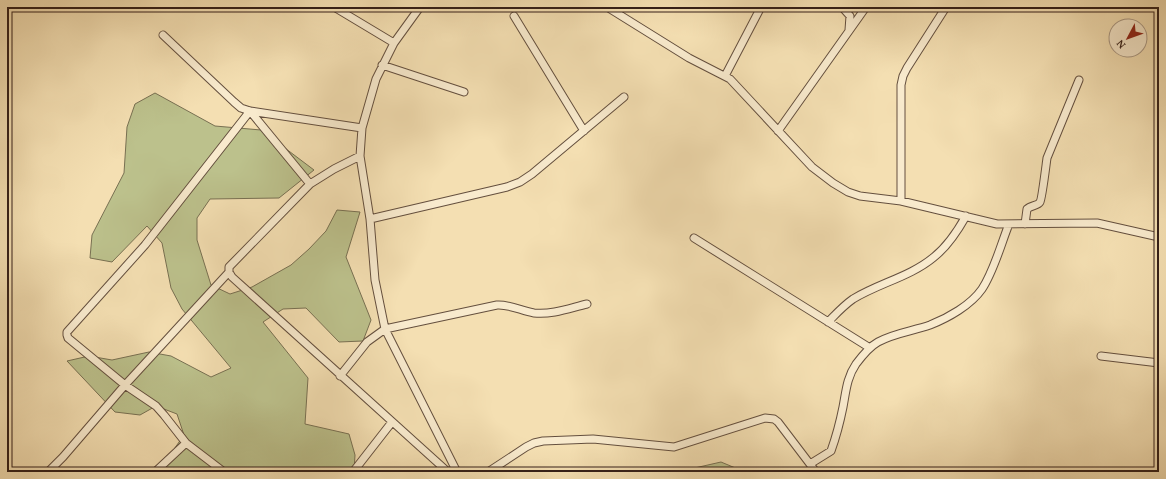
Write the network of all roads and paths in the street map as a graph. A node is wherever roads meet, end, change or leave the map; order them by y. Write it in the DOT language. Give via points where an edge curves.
graph roads {
  1 [pos="334,7"];
  2 [pos="420,7"];
  3 [pos="607,7"];
  4 [pos="761,7"];
  5 [pos="842,7"];
  6 [pos="866,7"];
  7 [pos="946,7"];
  8 [pos="514,16"];
  9 [pos="849,31"];
  10 [pos="163,35"];
  11 [pos="394,43"];
  12 [pos="382,65"];
  13 [pos="725,76"];
  14 [pos="1079,80"];
  15 [pos="464,92"];
  16 [pos="624,97"];
  17 [pos="250,111"];
  18 [pos="362,128"];
  19 [pos="584,131"];
  20 [pos="778,131"];
  21 [pos="360,156"];
  22 [pos="310,184"];
  23 [pos="901,201"];
  24 [pos="966,216"];
  25 [pos="370,219"];
  26 [pos="1009,224"];
  27 [pos="1026,224"];
  28 [pos="1159,237"];
  29 [pos="694,238"];
  30 [pos="229,272"];
  31 [pos="587,304"];
  32 [pos="828,322"];
  33 [pos="385,329"];
  34 [pos="870,348"];
  35 [pos="1101,356"];
  36 [pos="1159,363"];
  37 [pos="340,376"];
  38 [pos="125,385"];
  39 [pos="392,422"];
  40 [pos="186,443"];
  41 [pos="810,464"];
  42 [pos="48,472"];
  43 [pos="155,472"];
  44 [pos="224,472"];
  45 [pos="353,472"];
  46 [pos="448,472"];
  47 [pos="457,472"];
  48 [pos="488,472"];
  49 [pos="816,472"];
  1 -- 11 [label="street"];
  2 -- 11 [label="street"];
  3 -- 13 [label="street" via="689,58"];
  4 -- 13 [label="street"];
  5 -- 9 [label="street" via="850,16"];
  6 -- 9 [label="street"];
  7 -- 23 [label="street" via="903,76"];
  8 -- 19 [label="street"];
  9 -- 20 [label="street"];
  10 -- 17 [label="street" via="234,102"];
  11 -- 12 [label="street"];
  12 -- 15 [label="street"];
  12 -- 18 [label="street"];
  13 -- 20 [label="street"];
  14 -- 27 [label="street" via="1047,158 1042,199 1027,209"];
  16 -- 19 [label="street"];
  17 -- 18 [label="street"];
  17 -- 22 [label="street"];
  17 -- 38 [label="street" via="145,245 67,332 68,338"];
  18 -- 21 [label="street"];
  19 -- 25 [label="street" via="520,182"];
  20 -- 23 [label="street" via="812,167 848,192"];
  21 -- 22 [label="street"];
  21 -- 25 [label="street"];
  22 -- 30 [label="street" via="229,267"];
  23 -- 24 [label="street"];
  24 -- 26 [label="street" via="997,224"];
  24 -- 32 [label="street" via="953,238 934,257 917,269 852,300"];
  25 -- 33 [label="street" via="375,280"];
  26 -- 27 [label="street"];
  26 -- 34 [label="street" via="990,274 975,298 930,325 893,335"];
  27 -- 28 [label="street" via="1097,223"];
  29 -- 32 [label="street"];
  30 -- 37 [label="street"];
  30 -- 38 [label="street"];
  31 -- 33 [label="street" via="544,313 532,313 497,305"];
  32 -- 34 [label="street"];
  33 -- 37 [label="street" via="367,342"];
  33 -- 47 [label="street"];
  34 -- 41 [label="street" via="850,373 831,451"];
  35 -- 36 [label="street"];
  37 -- 39 [label="street"];
  38 -- 40 [label="street" via="156,406"];
  38 -- 42 [label="street"];
  39 -- 45 [label="street"];
  39 -- 46 [label="street"];
  40 -- 43 [label="street"];
  40 -- 44 [label="street"];
  41 -- 48 [label="street" via="778,422 765,418 674,447 593,439 543,441 526,447"];
  41 -- 49 [label="street"];
}
